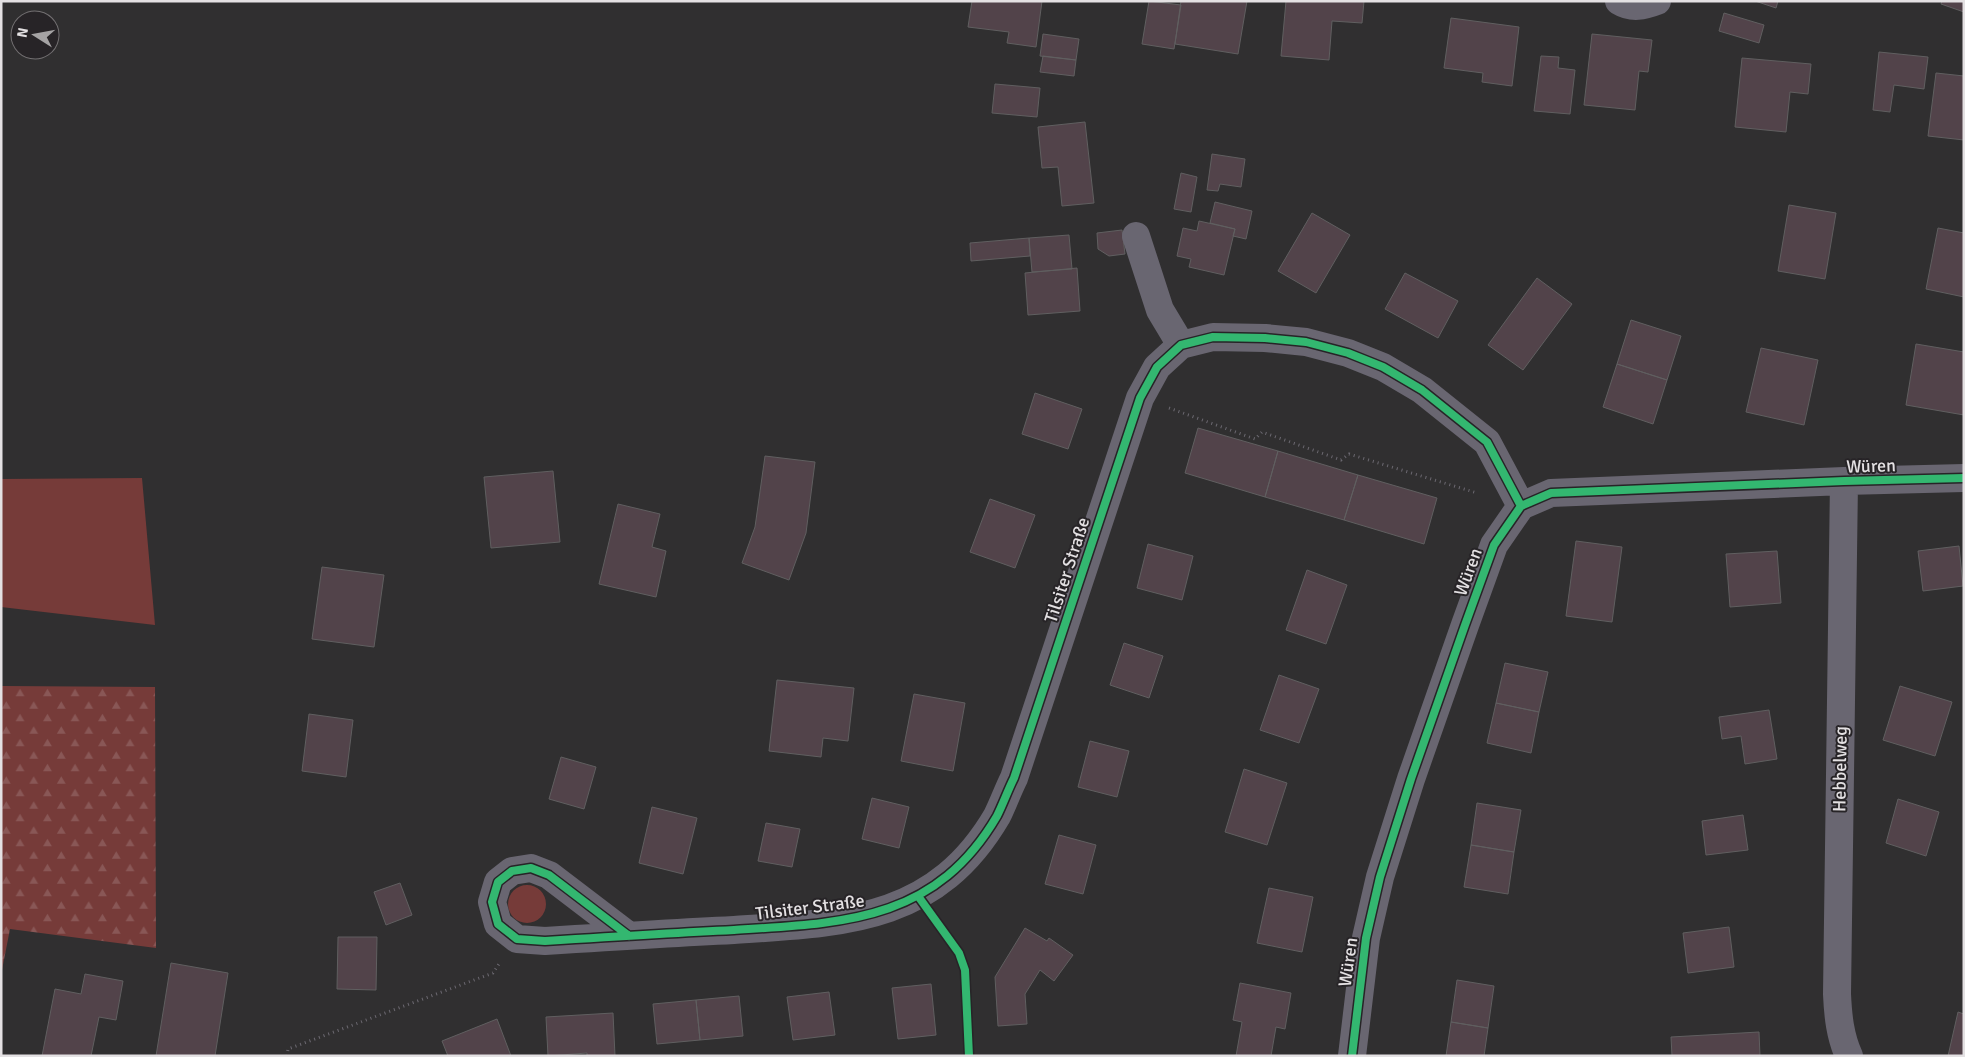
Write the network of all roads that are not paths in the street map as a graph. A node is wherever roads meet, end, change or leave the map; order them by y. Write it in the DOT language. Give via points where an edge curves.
graph roads {
  1 [pos="1619,1"];
  2 [pos="1657,1"];
  3 [pos="1136,236"];
  4 [pos="1181,345"];
  5 [pos="1964,478"];
  6 [pos="1844,481"];
  7 [pos="1521,506"];
  8 [pos="629,936"];
  9 [pos="1352,1056"];
  10 [pos="1849,1056"];
  1 -- 2 [label="street" via="1642,7"];
  3 -- 4 [label="street" via="1160,310"];
  4 -- 7 [label="street, Tilsiter Straße" via="1213,337 1306,342 1348,353 1383,367 1422,390 1487,442"];
  4 -- 8 [label="street, Tilsiter Straße" via="1157,367 1140,398 1014,778 997,815 974,849 948,876 918,896 890,910 862,918"];
  5 -- 6 [label="street, Würen"];
  6 -- 7 [label="street, Würen" via="1551,494"];
  6 -- 10 [label="street, Hebbelweg" via="1837,994 1838,1018"];
  7 -- 9 [label="street, Würen" via="1494,545 1411,779 1380,877 1366,938"];
  8 -- 8 [label="street, Tilsiter Straße" via="545,942 517,939 498,924 492,902 498,882 512,870 532,868 549,875"];
}
